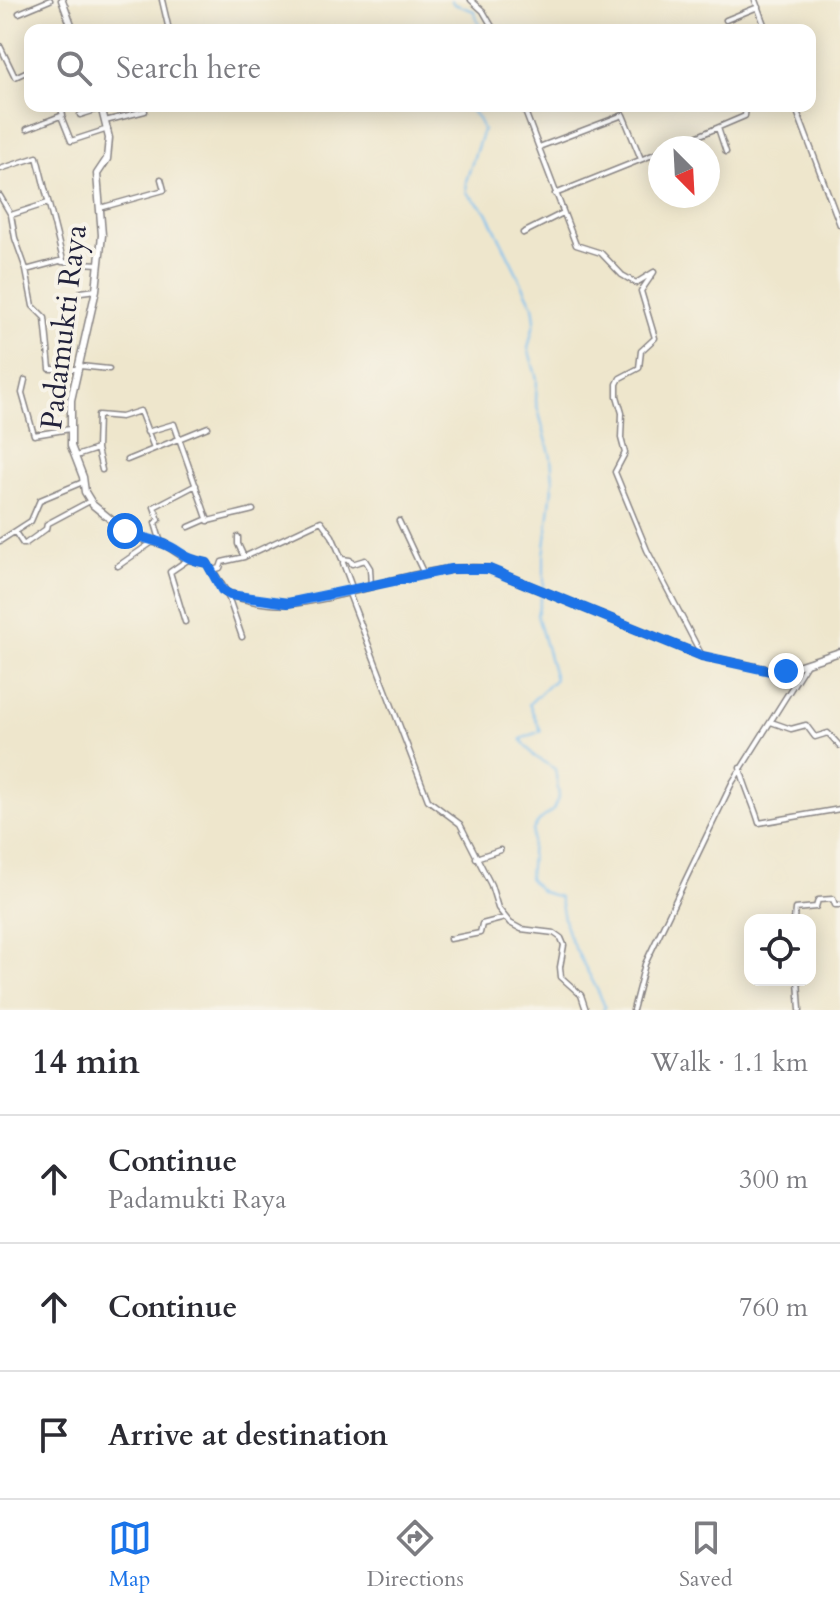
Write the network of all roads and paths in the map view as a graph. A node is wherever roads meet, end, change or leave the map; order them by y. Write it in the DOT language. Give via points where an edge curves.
graph roads {
  1 [pos="50,0"];
  2 [pos="62,0"];
  3 [pos="162,0"];
  4 [pos="471,0"];
  5 [pos="755,0"];
  6 [pos="758,7"];
  7 [pos="19,13"];
  8 [pos="726,20"];
  9 [pos="71,24"];
  10 [pos="168,24"];
  11 [pos="491,24"];
  12 [pos="764,24"];
  13 [pos="0,46"];
  14 [pos="24,73"];
  15 [pos="63,112"];
  16 [pos="88,112"];
  17 [pos="102,112"];
  18 [pos="141,112"];
  19 [pos="525,112"];
  20 [pos="745,112"];
  21 [pos="797,112"];
  22 [pos="80,115"];
  23 [pos="61,116"];
  24 [pos="105,121"];
  25 [pos="718,128"];
  26 [pos="27,129"];
  27 [pos="108,129"];
  28 [pos="699,136"];
  29 [pos="539,148"];
  30 [pos="726,152"];
  31 [pos="648,156"];
  32 [pos="641,159"];
  33 [pos="0,169"];
  34 [pos="161,179"];
  35 [pos="555,194"];
  36 [pos="0,196"];
  37 [pos="48,203"];
  38 [pos="102,207"];
  39 [pos="563,213"];
  40 [pos="11,215"];
  41 [pos="840,225"];
  42 [pos="523,233"];
  43 [pos="62,262"];
  44 [pos="99,264"];
  45 [pos="26,269"];
  46 [pos="96,290"];
  47 [pos="81,292"];
  48 [pos="80,368"];
  49 [pos="109,369"];
  50 [pos="25,380"];
  51 [pos="208,427"];
  52 [pos="70,429"];
  53 [pos="147,432"];
  54 [pos="179,439"];
  55 [pos="154,448"];
  56 [pos="97,449"];
  57 [pos="74,457"];
  58 [pos="127,460"];
  59 [pos="102,470"];
  60 [pos="83,482"];
  61 [pos="196,485"];
  62 [pos="90,501"];
  63 [pos="253,510"];
  64 [pos="205,520"];
  65 [pos="399,521"];
  66 [pos="189,527"];
  67 [pos="15,532"];
  68 [pos="238,537"];
  69 [pos="0,541"];
  70 [pos="158,542"];
  71 [pos="244,557"];
  72 [pos="189,559"];
  73 [pos="343,563"];
  74 [pos="118,566"];
  75 [pos="213,570"];
  76 [pos="424,574"];
  77 [pos="371,586"];
  78 [pos="350,591"];
  79 [pos="227,593"];
  80 [pos="185,622"];
  81 [pos="242,637"];
  82 [pos="840,654"];
  83 [pos="702,656"];
  84 [pos="806,665"];
  85 [pos="771,722"];
  86 [pos="840,746"];
  87 [pos="740,768"];
  88 [pos="840,809"];
  89 [pos="500,850"];
  90 [pos="476,858"];
  91 [pos="840,905"];
  92 [pos="795,914"];
  93 [pos="505,918"];
  94 [pos="450,939"];
  95 [pos="798,986"];
  96 [pos="586,1010"];
  97 [pos="633,1010"];
  98 [pos="800,1010"];
  1 -- 7 [label="street"];
  2 -- 9 [label="street"];
  3 -- 10 [label="street"];
  4 -- 11 [label="street"];
  5 -- 6 [label="street"];
  6 -- 8 [label="street"];
  6 -- 12 [label="street"];
  13 -- 14 [label="street" via="15,77"];
  15 -- 23 [label="street"];
  16 -- 22 [label="street"];
  17 -- 24 [label="street"];
  18 -- 24 [label="street"];
  19 -- 29 [label="street"];
  20 -- 25 [label="street"];
  21 -- 41 [label="street"];
  23 -- 26 [label="street"];
  23 -- 27 [label="street" via="71,141"];
  24 -- 27 [label="street"];
  25 -- 28 [label="street"];
  25 -- 30 [label="street"];
  27 -- 38 [label="street, Padamukti Raya" via="107,159 97,174"];
  29 -- 32 [label="street" via="623,115"];
  29 -- 35 [label="street"];
  31 -- 32 [label="street"];
  32 -- 35 [label="street"];
  33 -- 37 [label="street" via="37,157"];
  34 -- 38 [label="street" via="164,190"];
  35 -- 39 [label="street"];
  36 -- 40 [label="street"];
  37 -- 40 [label="street"];
  37 -- 43 [label="street"];
  38 -- 44 [label="street, Padamukti Raya"];
  39 -- 42 [label="street"];
  39 -- 83 [label="street" via="576,245 601,253 622,275 636,283 654,272 641,291 655,338 641,351 641,366 617,384 625,453 615,472 647,550"];
  40 -- 45 [label="street"];
  43 -- 44 [label="street"];
  43 -- 45 [label="street"];
  44 -- 46 [label="street, Padamukti Raya"];
  45 -- 48 [label="street" via="33,306 45,318 51,369"];
  46 -- 47 [label="street"];
  46 -- 48 [label="street, Padamukti Raya"];
  48 -- 49 [label="street"];
  48 -- 52 [label="street, Padamukti Raya"];
  50 -- 52 [label="street" via="22,393 34,435"];
  51 -- 54 [label="street"];
  52 -- 57 [label="street, Padamukti Raya"];
  53 -- 54 [label="street" via="173,424"];
  53 -- 55 [label="street"];
  53 -- 56 [label="street" via="140,411 121,417 97,415"];
  54 -- 55 [label="street"];
  54 -- 61 [label="street"];
  55 -- 58 [label="street"];
  56 -- 57 [label="street"];
  56 -- 59 [label="street"];
  57 -- 60 [label="street, Padamukti Raya"];
  60 -- 62 [label="street, Padamukti Raya"];
  60 -- 67 [label="street" via="40,500 31,521"];
  61 -- 64 [label="street"];
  61 -- 70 [label="street" via="154,507"];
  62 -- 67 [label="street" via="47,524 25,544"];
  62 -- 70 [label="street, Padamukti Raya" via="125,531"];
  63 -- 64 [label="street"];
  64 -- 66 [label="street"];
  65 -- 76 [label="street"];
  67 -- 69 [label="street"];
  68 -- 71 [label="street"];
  70 -- 72 [label="street, Padamukti Raya"];
  70 -- 74 [label="street"];
  71 -- 75 [label="street"];
  71 -- 77 [label="street" via="321,521 342,559 352,564 365,560"];
  72 -- 75 [label="street, Padamukti Raya"];
  72 -- 80 [label="street" via="170,572"];
  73 -- 78 [label="street"];
  75 -- 79 [label="street"];
  76 -- 77 [label="street"];
  76 -- 83 [label="street" via="489,569"];
  77 -- 78 [label="street"];
  78 -- 79 [label="street" via="281,604"];
  78 -- 90 [label="street" via="428,800 460,824"];
  79 -- 81 [label="street"];
  82 -- 84 [label="street"];
  83 -- 84 [label="street" via="779,672"];
  84 -- 85 [label="street"];
  85 -- 86 [label="street" via="791,729 806,725 815,737 828,733"];
  85 -- 87 [label="street"];
  87 -- 88 [label="street" via="759,823"];
  87 -- 97 [label="street" via="645,964"];
  89 -- 90 [label="street"];
  90 -- 93 [label="street"];
  91 -- 92 [label="street" via="833,899 818,900 816,907 795,909"];
  93 -- 94 [label="street" via="482,924 480,933"];
  93 -- 96 [label="street" via="519,928 561,938 561,977 581,995"];
  95 -- 98 [label="street"];
}
